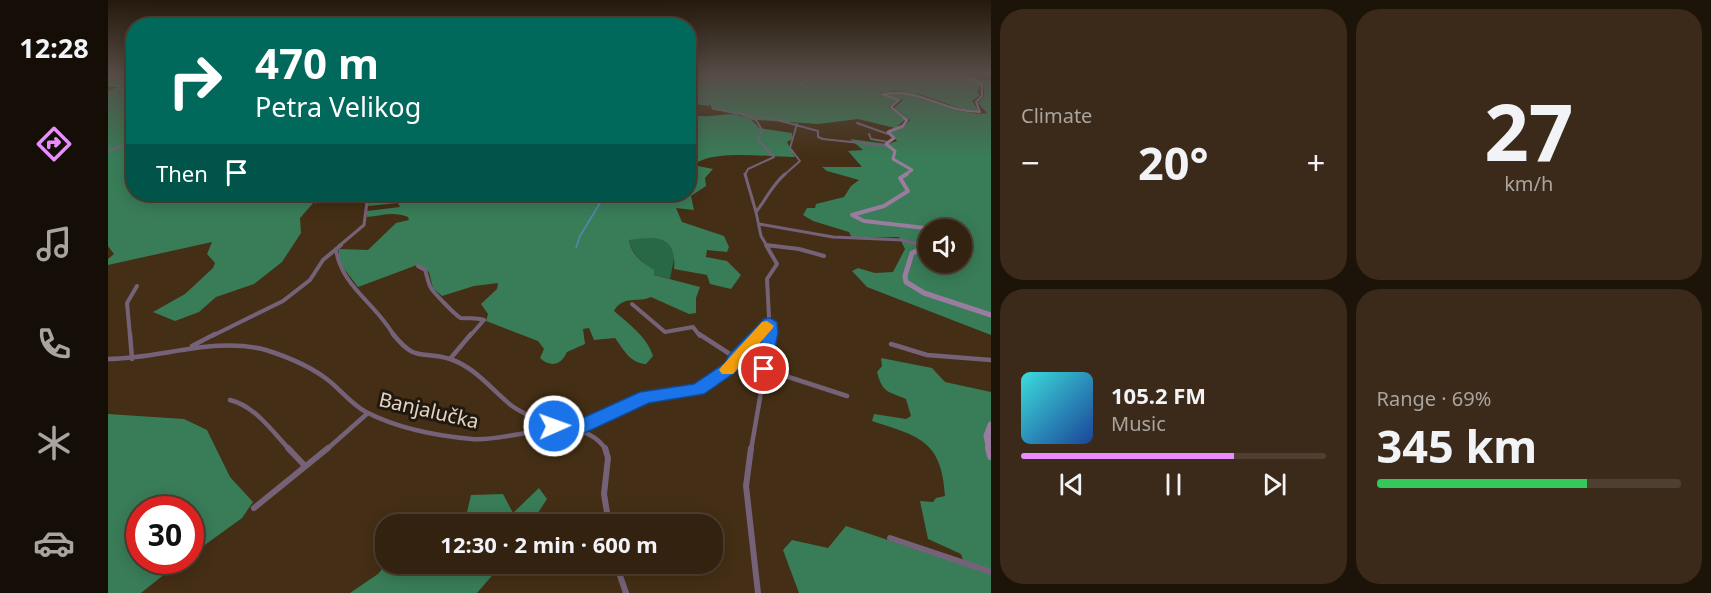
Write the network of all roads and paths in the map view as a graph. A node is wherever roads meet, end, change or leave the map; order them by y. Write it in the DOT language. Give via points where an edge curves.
graph roads {
  1 [pos="706,102"];
  2 [pos="897,102"];
  3 [pos="940,102"];
  4 [pos="976,102"];
  5 [pos="734,112"];
  6 [pos="857,123"];
  7 [pos="797,124"];
  8 [pos="888,134"];
  9 [pos="869,135"];
  10 [pos="126,144"];
  11 [pos="888,144"];
  12 [pos="108,151"];
  13 [pos="367,201"];
  14 [pos="756,212"];
  15 [pos="759,224"];
  16 [pos="918,227"];
  17 [pos="918,243"];
  18 [pos="766,245"];
  19 [pos="336,249"];
  20 [pos="918,250"];
  21 [pos="824,256"];
  22 [pos="418,266"];
  23 [pos="137,286"];
  24 [pos="632,304"];
  25 [pos="991,315"];
  26 [pos="770,322"];
  27 [pos="891,344"];
  28 [pos="191,347"];
  29 [pos="736,358"];
  30 [pos="108,359"];
  31 [pos="132,359"];
  32 [pos="450,359"];
  33 [pos="991,360"];
  34 [pos="764,369"];
  35 [pos="847,396"];
  36 [pos="230,400"];
  37 [pos="368,413"];
  38 [pos="991,425"];
  39 [pos="554,426"];
  40 [pos="576,430"];
  41 [pos="991,456"];
  42 [pos="305,466"];
  43 [pos="254,508"];
  44 [pos="607,514"];
  45 [pos="890,538"];
  46 [pos="991,572"];
  47 [pos="619,574"];
  48 [pos="626,593"];
  49 [pos="758,593"];
  1 -- 5 [label="street" via="713,109"];
  2 -- 8 [label="street" via="891,107 908,120"];
  3 -- 4 [label="street" via="980,112"];
  5 -- 7 [label="street"];
  5 -- 14 [label="street" via="756,120 762,130 758,140 774,156 747,169 744,176"];
  6 -- 8 [label="street"];
  7 -- 11 [label="street" via="817,130 818,137 826,140"];
  7 -- 14 [label="street" via="790,148 801,161 772,185 770,195"];
  8 -- 11 [label="street" via="894,138"];
  9 -- 11 [label="street"];
  10 -- 12 [label="street"];
  11 -- 16 [label="street" via="895,151 893,159 912,170 900,178 908,191 893,203 852,216"];
  13 -- 19 [label="street" via="364,225"];
  14 -- 15 [label="street"];
  15 -- 17 [label="street" via="832,237 907,239"];
  15 -- 18 [label="street"];
  18 -- 21 [label="street"];
  18 -- 26 [label="street" via="777,264 767,279"];
  19 -- 28 [label="street" via="310,280 284,302"];
  19 -- 32 [label="street" via="338,266 365,301 384,317 406,350 418,356"];
  20 -- 25 [label="street" via="912,253 906,282 924,293"];
  22 -- 32 [label="street" via="425,270 431,288 453,314 484,320"];
  23 -- 31 [label="street" via="127,303"];
  24 -- 29 [label="street" via="665,332 693,327 701,337"];
  26 -- 29 [label="street"];
  26 -- 34 [label="street"];
  27 -- 33 [label="street" via="927,355"];
  28 -- 31 [label="street, Banjalučka"];
  28 -- 37 [label="street, Banjalučka" via="240,346 270,352 324,377"];
  29 -- 40 [label="street" via="731,367 698,390 646,397"];
  30 -- 31 [label="street, Banjalučka"];
  32 -- 39 [label="street" via="487,381 515,408"];
  34 -- 35 [label="street"];
  34 -- 49 [label="street" via="746,486"];
  36 -- 42 [label="street" via="252,410"];
  37 -- 39 [label="street, Banjalučka" via="477,439 509,438"];
  37 -- 42 [label="street" via="336,444"];
  38 -- 41 [label="street" via="987,436"];
  39 -- 40 [label="street, Banjalučka"];
  40 -- 44 [label="street, Banjalučka" via="600,442 608,454 604,491"];
  42 -- 43 [label="street"];
  45 -- 46 [label="street" via="956,556"];
  47 -- 48 [label="street"];
}
